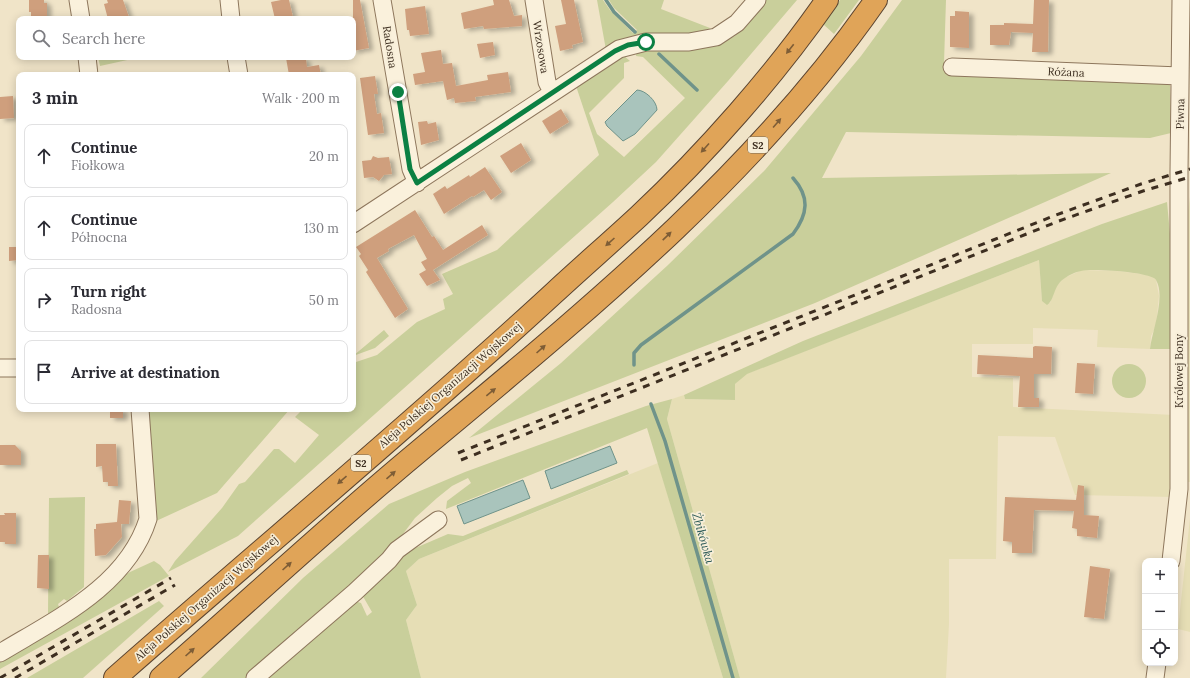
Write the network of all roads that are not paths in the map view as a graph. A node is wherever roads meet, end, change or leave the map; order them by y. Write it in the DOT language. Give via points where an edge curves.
graph roads {
  1 [pos="78,0"];
  2 [pos="229,0"];
  3 [pos="534,0"];
  4 [pos="757,0"];
  5 [pos="827,0"];
  6 [pos="876,0"];
  7 [pos="1181,0"];
  8 [pos="383,2"];
  9 [pos="81,16"];
  10 [pos="231,16"];
  11 [pos="87,60"];
  12 [pos="236,60"];
  13 [pos="952,67"];
  14 [pos="89,72"];
  15 [pos="238,72"];
  16 [pos="1180,76"];
  17 [pos="552,92"];
  18 [pos="1179,180"];
  19 [pos="417,183"];
  20 [pos="356,222"];
  21 [pos="0,368"];
  22 [pos="16,368"];
  23 [pos="140,412"];
  24 [pos="438,520"];
  25 [pos="1171,558"];
  26 [pos="0,653"];
  27 [pos="1157,666"];
  28 [pos="115,678"];
  29 [pos="161,678"];
  30 [pos="255,678"];
  31 [pos="1155,678"];
  1 -- 9 [label="street"];
  2 -- 10 [label="street"];
  3 -- 17 [label="street, Wrzosowa" via="547,82"];
  4 -- 17 [label="street" via="737,23 716,37 693,42 646,42 628,45"];
  5 -- 28 [label="highway, Aleja Polskiej Organizacji Wojskowej / S2, one-way" via="726,126 639,216 488,354"];
  29 -- 6 [label="highway, S2, one-way" via="342,517 512,375 639,263 722,183 766,136 808,88"];
  7 -- 16 [label="street, Piwna"];
  8 -- 19 [label="street, Radosna" via="410,169"];
  11 -- 14 [label="street"];
  12 -- 15 [label="street"];
  13 -- 16 [label="street, Różana"];
  16 -- 18 [label="street, Piwna"];
  17 -- 19 [label="street"];
  18 -- 25 [label="street, Królowej Bony" via="1179,489"];
  19 -- 20 [label="street"];
  21 -- 22 [label="street"];
  23 -- 26 [label="street" via="148,519 134,550 99,589 69,611"];
  24 -- 30 [label="street" via="397,550 355,592"];
  27 -- 31 [label="street"];
}
